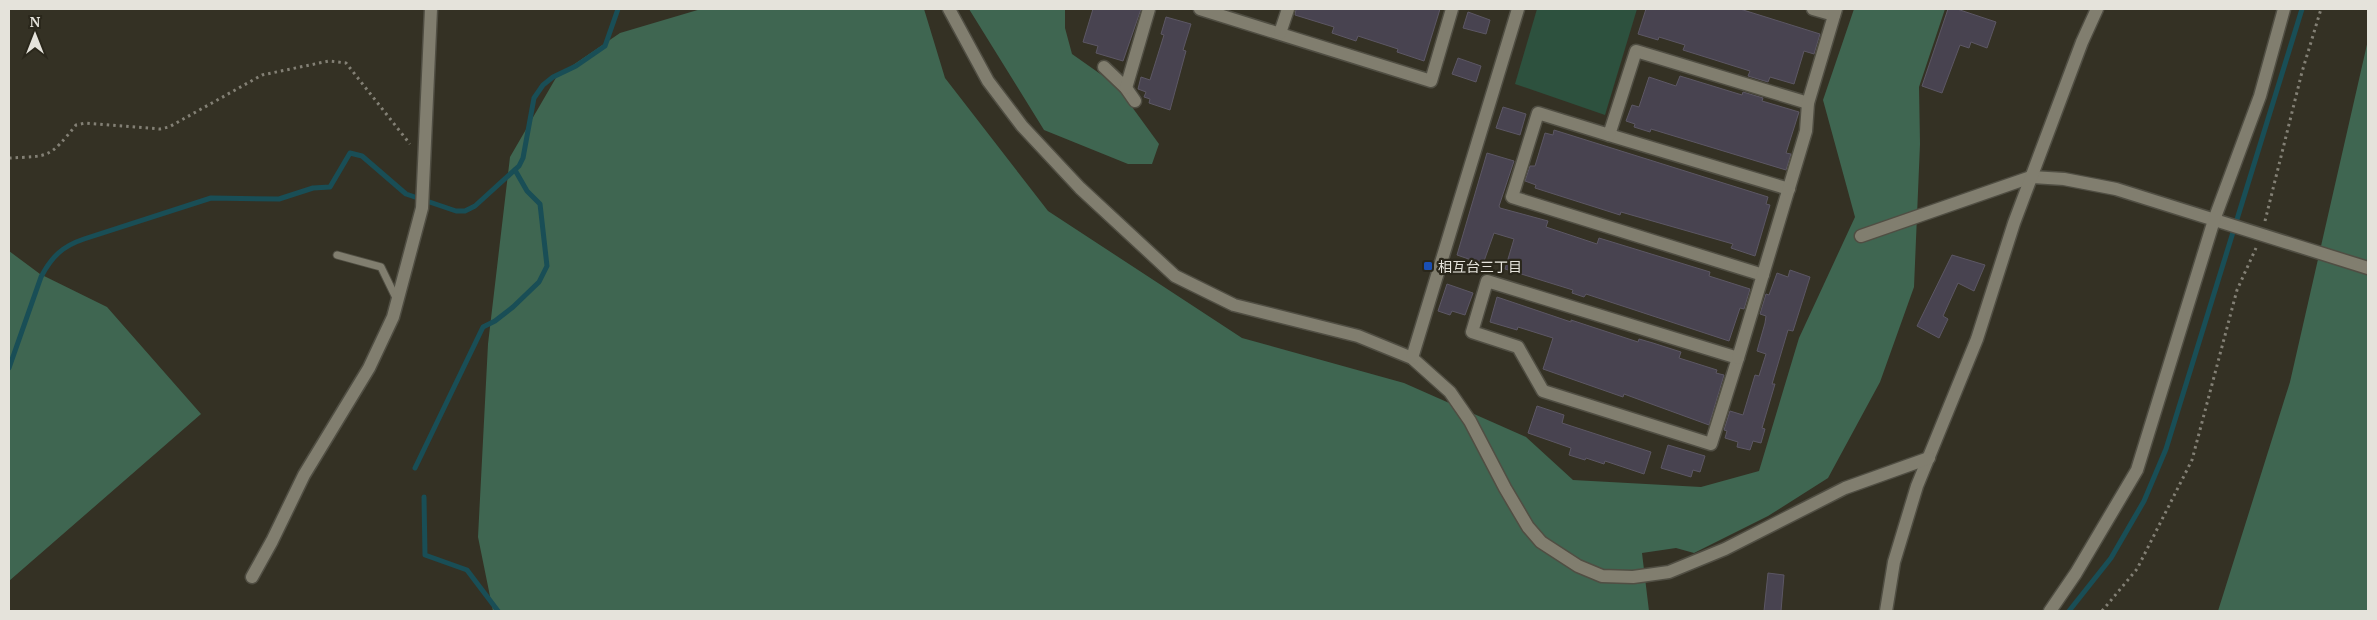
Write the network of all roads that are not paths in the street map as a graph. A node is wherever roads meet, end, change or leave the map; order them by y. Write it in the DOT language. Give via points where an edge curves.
graph roads {
  1 [pos="431,9"];
  2 [pos="949,9"];
  3 [pos="1149,9"];
  4 [pos="1200,9"];
  5 [pos="1288,9"];
  6 [pos="1452,9"];
  7 [pos="1518,9"];
  8 [pos="1813,9"];
  9 [pos="2097,9"];
  10 [pos="2284,9"];
  11 [pos="1835,12"];
  12 [pos="1280,33"];
  13 [pos="1104,67"];
  14 [pos="1126,88"];
  15 [pos="1135,101"];
  16 [pos="1808,104"];
  17 [pos="1610,135"];
  18 [pos="2031,177"];
  19 [pos="1789,189"];
  20 [pos="2219,222"];
  21 [pos="1861,236"];
  22 [pos="337,255"];
  23 [pos="2368,268"];
  24 [pos="1763,275"];
  25 [pos="397,300"];
  26 [pos="1412,358"];
  27 [pos="1738,358"];
  28 [pos="1929,458"];
  29 [pos="252,577"];
  30 [pos="1886,611"];
  31 [pos="2050,611"];
  1 -- 25 [label="street" via="422,208"];
  2 -- 26 [label="street" via="988,81 1022,126 1080,188 1175,276 1234,305 1358,336"];
  3 -- 14 [label="street"];
  4 -- 12 [label="street"];
  5 -- 12 [label="street"];
  6 -- 12 [label="street" via="1431,81"];
  7 -- 26 [label="street"];
  8 -- 11 [label="street"];
  9 -- 18 [label="street"];
  10 -- 20 [label="street"];
  11 -- 16 [label="street"];
  13 -- 14 [label="street"];
  14 -- 15 [label="street"];
  16 -- 17 [label="street" via="1636,51"];
  16 -- 19 [label="street" via="1806,131"];
  17 -- 19 [label="street"];
  17 -- 24 [label="street" via="1538,113 1512,197"];
  18 -- 20 [label="street" via="2064,179 2116,189"];
  18 -- 21 [label="street"];
  18 -- 28 [label="street" via="1977,339"];
  19 -- 24 [label="street"];
  20 -- 23 [label="street"];
  20 -- 31 [label="street" via="2137,470"];
  22 -- 25 [label="lane" via="381,267"];
  24 -- 27 [label="street"];
  25 -- 29 [label="street" via="393,317 369,368 304,475"];
  26 -- 28 [label="street" via="1450,392 1514,504 1540,542 1578,566 1602,576 1633,577 1669,572 1725,549 1845,488"];
  27 -- 27 [label="street" via="1487,281 1472,332 1518,347 1543,391 1711,444"];
  28 -- 30 [label="street" via="1894,562"];
}
